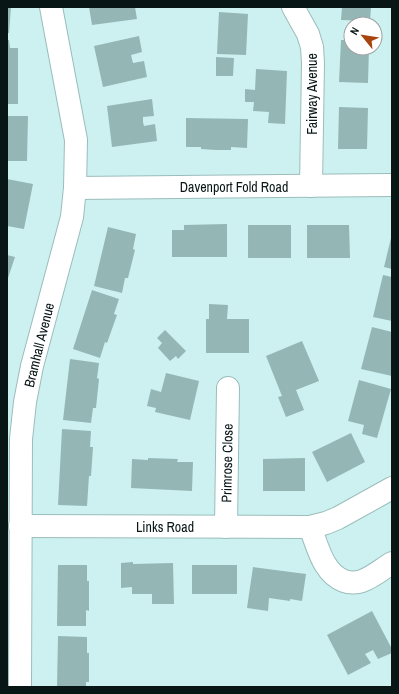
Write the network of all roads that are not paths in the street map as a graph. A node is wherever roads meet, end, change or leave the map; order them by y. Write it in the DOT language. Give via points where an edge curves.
graph roads {
  1 [pos="51,7"];
  2 [pos="293,7"];
  3 [pos="392,185"];
  4 [pos="311,186"];
  5 [pos="75,188"];
  6 [pos="232,396"];
  7 [pos="392,488"];
  8 [pos="20,526"];
  9 [pos="226,527"];
  10 [pos="310,528"];
  11 [pos="392,563"];
  12 [pos="20,687"];
  1 -- 5 [label="street, Bramhall Avenue" via="76,140"];
  2 -- 4 [label="street, Fairway Avenue" via="312,47"];
  3 -- 4 [label="street, Davenport Fold Road"];
  4 -- 5 [label="street, Davenport Fold Road"];
  5 -- 8 [label="street, Bramhall Avenue" via="72,217 32,366 25,402 21,439"];
  6 -- 9 [label="street, Primrose Close"];
  7 -- 10 [label="street, Links Road" via="338,518"];
  8 -- 9 [label="street, Links Road"];
  8 -- 12 [label="street, Bramhall Avenue"];
  9 -- 10 [label="street, Links Road"];
  10 -- 11 [label="street" via="323,562 337,578 349,583 361,582"];
}
